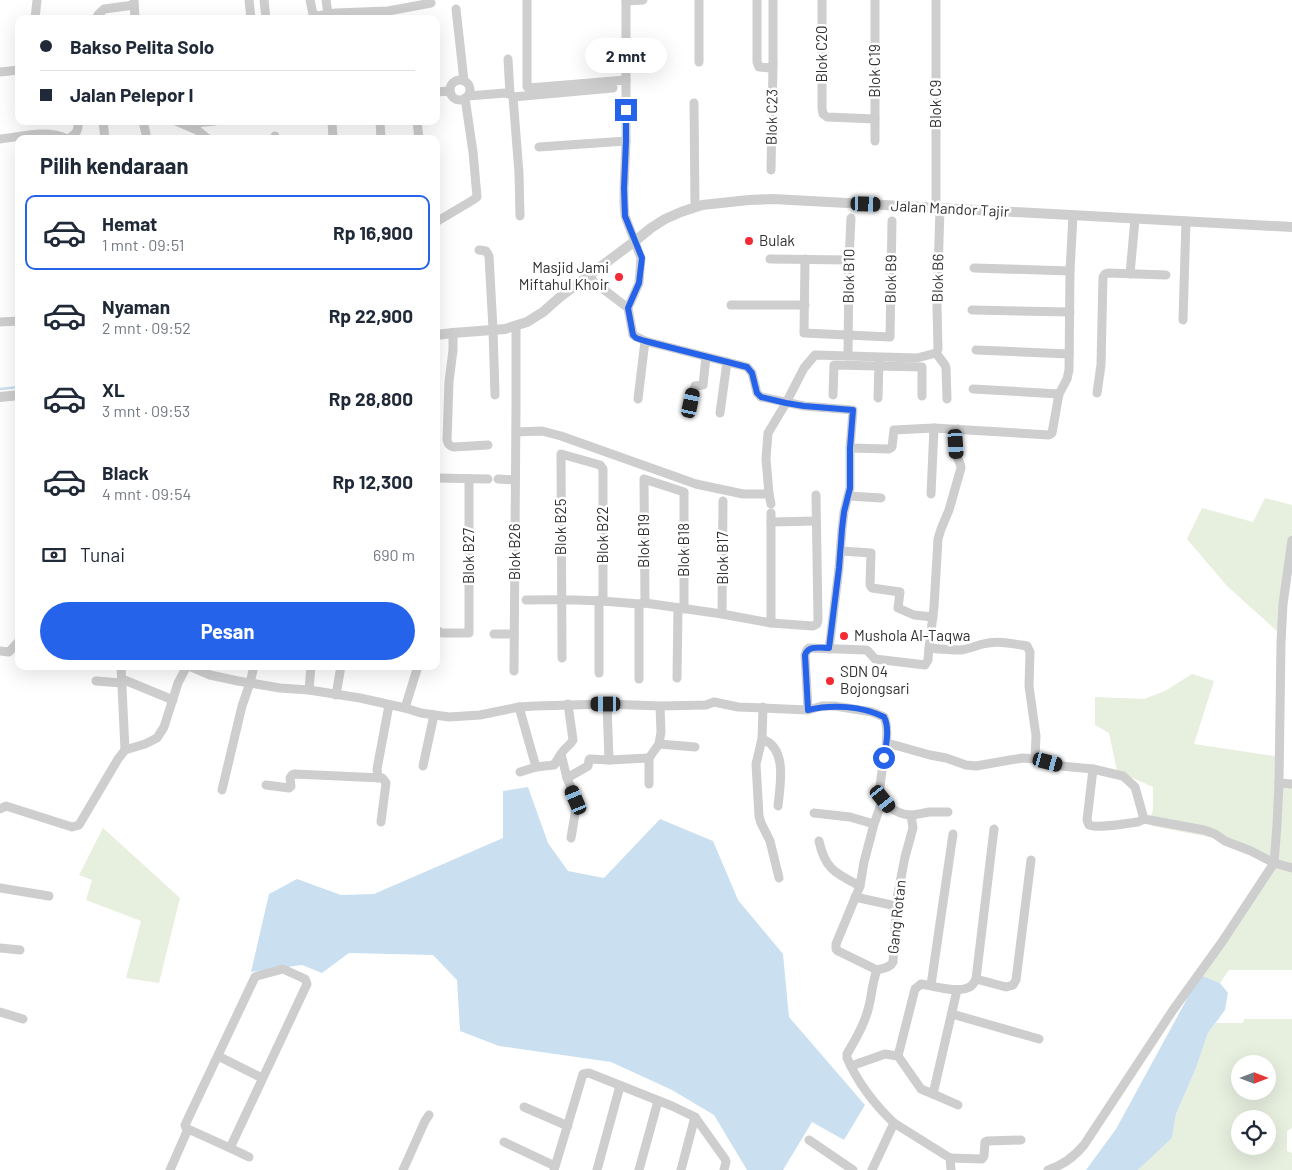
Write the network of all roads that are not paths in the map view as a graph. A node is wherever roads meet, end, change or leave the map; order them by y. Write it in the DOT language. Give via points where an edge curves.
graph roads {
  1 [pos="37,0"];
  2 [pos="249,0"];
  3 [pos="264,0"];
  4 [pos="310,0"];
  5 [pos="326,0"];
  6 [pos="527,0"];
  7 [pos="626,0"];
  8 [pos="643,0"];
  9 [pos="699,0"];
  10 [pos="758,0"];
  11 [pos="773,0"];
  12 [pos="822,0"];
  13 [pos="875,0"];
  14 [pos="936,0"];
  15 [pos="134,2"];
  16 [pos="431,3"];
  17 [pos="456,10"];
  18 [pos="328,14"];
  19 [pos="35,15"];
  20 [pos="98,15"];
  21 [pos="136,15"];
  22 [pos="251,15"];
  23 [pos="266,15"];
  24 [pos="315,15"];
  25 [pos="322,15"];
  26 [pos="389,15"];
  27 [pos="508,59"];
  28 [pos="699,62"];
  29 [pos="773,64"];
  30 [pos="15,70"];
  31 [pos="0,72"];
  32 [pos="626,80"];
  33 [pos="464,81"];
  34 [pos="613,88"];
  35 [pos="450,91"];
  36 [pos="440,92"];
  37 [pos="512,95"];
  38 [pos="467,97"];
  39 [pos="694,103"];
  40 [pos="875,119"];
  41 [pos="188,125"];
  42 [pos="36,135"];
  43 [pos="52,135"];
  44 [pos="203,135"];
  45 [pos="15,137"];
  46 [pos="0,139"];
  47 [pos="626,141"];
  48 [pos="875,141"];
  49 [pos="539,147"];
  50 [pos="771,170"];
  51 [pos="696,207"];
  52 [pos="938,208"];
  53 [pos="1073,215"];
  54 [pos="520,216"];
  55 [pos="852,218"];
  56 [pos="1135,219"];
  57 [pos="440,220"];
  58 [pos="892,221"];
  59 [pos="1186,221"];
  60 [pos="1292,227"];
  61 [pos="635,241"];
  62 [pos="479,250"];
  63 [pos="770,259"];
  64 [pos="806,259"];
  65 [pos="849,260"];
  66 [pos="974,268"];
  67 [pos="1070,271"];
  68 [pos="1130,274"];
  69 [pos="589,275"];
  70 [pos="1166,275"];
  71 [pos="731,305"];
  72 [pos="805,305"];
  73 [pos="628,308"];
  74 [pos="972,310"];
  75 [pos="1070,312"];
  76 [pos="1183,320"];
  77 [pos="15,321"];
  78 [pos="0,322"];
  79 [pos="516,326"];
  80 [pos="493,330"];
  81 [pos="452,333"];
  82 [pos="440,334"];
  83 [pos="848,335"];
  84 [pos="645,341"];
  85 [pos="976,350"];
  86 [pos="937,351"];
  87 [pos="1069,354"];
  88 [pos="848,356"];
  89 [pos="706,357"];
  90 [pos="879,361"];
  91 [pos="727,362"];
  92 [pos="973,389"];
  93 [pos="1096,393"];
  94 [pos="1059,394"];
  95 [pos="15,395"];
  96 [pos="495,395"];
  97 [pos="833,395"];
  98 [pos="922,396"];
  99 [pos="0,397"];
  100 [pos="878,398"];
  101 [pos="638,399"];
  102 [pos="947,399"];
  103 [pos="691,403"];
  104 [pos="786,403"];
  105 [pos="720,413"];
  106 [pos="934,428"];
  107 [pos="958,429"];
  108 [pos="516,432"];
  109 [pos="488,446"];
  110 [pos="850,448"];
  111 [pos="562,454"];
  112 [pos="440,478"];
  113 [pos="469,479"];
  114 [pos="644,479"];
  115 [pos="515,480"];
  116 [pos="769,494"];
  117 [pos="931,494"];
  118 [pos="816,495"];
  119 [pos="848,496"];
  120 [pos="881,498"];
  121 [pos="723,501"];
  122 [pos="771,513"];
  123 [pos="816,522"];
  124 [pos="1292,540"];
  125 [pos="841,551"];
  126 [pos="562,599"];
  127 [pos="526,600"];
  128 [pos="601,600"];
  129 [pos="642,603"];
  130 [pos="681,609"];
  131 [pos="722,614"];
  132 [pos="932,617"];
  133 [pos="771,623"];
  134 [pos="440,632"];
  135 [pos="494,634"];
  136 [pos="514,634"];
  137 [pos="15,644"];
  138 [pos="829,648"];
  139 [pos="929,648"];
  140 [pos="4,652"];
  141 [pos="562,658"];
  142 [pos="122,670"];
  143 [pos="186,670"];
  144 [pos="199,670"];
  145 [pos="253,670"];
  146 [pos="311,670"];
  147 [pos="341,670"];
  148 [pos="417,670"];
  149 [pos="514,671"];
  150 [pos="599,673"];
  151 [pos="678,678"];
  152 [pos="639,679"];
  153 [pos="96,681"];
  154 [pos="122,681"];
  155 [pos="250,683"];
  156 [pos="309,690"];
  157 [pos="336,695"];
  158 [pos="173,700"];
  159 [pos="568,704"];
  160 [pos="606,704"];
  161 [pos="389,705"];
  162 [pos="660,706"];
  163 [pos="519,707"];
  164 [pos="763,707"];
  165 [pos="405,708"];
  166 [pos="808,710"];
  167 [pos="434,715"];
  168 [pos="762,739"];
  169 [pos="887,743"];
  170 [pos="659,744"];
  171 [pos="695,747"];
  172 [pos="125,750"];
  173 [pos="561,754"];
  174 [pos="649,758"];
  175 [pos="1035,759"];
  176 [pos="609,760"];
  177 [pos="423,766"];
  178 [pos="536,767"];
  179 [pos="1093,769"];
  180 [pos="520,772"];
  181 [pos="378,778"];
  182 [pos="567,778"];
  183 [pos="1279,783"];
  184 [pos="649,784"];
  185 [pos="1292,784"];
  186 [pos="266,785"];
  187 [pos="222,790"];
  188 [pos="883,799"];
  189 [pos="778,806"];
  190 [pos="0,809"];
  191 [pos="948,812"];
  192 [pos="814,813"];
  193 [pos="911,815"];
  194 [pos="1144,819"];
  195 [pos="381,822"];
  196 [pos="874,824"];
  197 [pos="994,829"];
  198 [pos="952,834"];
  199 [pos="571,838"];
  200 [pos="819,841"];
  201 [pos="1031,860"];
  202 [pos="1274,863"];
  203 [pos="1292,868"];
  204 [pos="779,878"];
  205 [pos="860,886"];
  206 [pos="0,888"];
  207 [pos="49,896"];
  208 [pos="855,897"];
  209 [pos="896,906"];
  210 [pos="0,948"];
  211 [pos="20,950"];
  212 [pos="877,970"];
  213 [pos="976,979"];
  214 [pos="931,985"];
  215 [pos="957,990"];
  216 [pos="0,1012"];
  217 [pos="952,1014"];
  218 [pos="23,1019"];
  219 [pos="1039,1039"];
  220 [pos="218,1056"];
  221 [pos="898,1056"];
  222 [pos="851,1066"];
  223 [pos="262,1078"];
  224 [pos="620,1086"];
  225 [pos="933,1094"];
  226 [pos="658,1101"];
  227 [pos="958,1105"];
  228 [pos="524,1107"];
  229 [pos="429,1115"];
  230 [pos="695,1117"];
  231 [pos="894,1123"];
  232 [pos="568,1126"];
  233 [pos="188,1129"];
  234 [pos="809,1140"];
  235 [pos="1021,1140"];
  236 [pos="504,1142"];
  237 [pos="230,1148"];
  238 [pos="249,1157"];
  239 [pos="950,1158"];
  240 [pos="554,1168"];
  241 [pos="170,1170"];
  242 [pos="403,1170"];
  243 [pos="597,1170"];
  244 [pos="639,1170"];
  245 [pos="681,1170"];
  246 [pos="724,1170"];
  247 [pos="853,1170"];
  248 [pos="872,1170"];
  249 [pos="951,1170"];
  250 [pos="1048,1170"];
  1 -- 19 [label="street"];
  2 -- 22 [label="street"];
  3 -- 23 [label="street"];
  4 -- 24 [label="street"];
  5 -- 18 [label="street"];
  6 -- 32 [label="street" via="527,87"];
  7 -- 8 [label="street"];
  7 -- 32 [label="street"];
  9 -- 28 [label="street"];
  10 -- 29 [label="street, Blok C23" via="757,62 759,67 766,68"];
  11 -- 29 [label="street, Blok C23"];
  12 -- 40 [label="street, Blok C20" via="823,114 826,117"];
  13 -- 40 [label="street, Blok C19"];
  14 -- 52 [label="street, Blok C9"];
  15 -- 20 [label="street" via="104,9"];
  15 -- 21 [label="street"];
  16 -- 26 [label="street"];
  17 -- 33 [label="street"];
  18 -- 25 [label="street"];
  18 -- 26 [label="street"];
  27 -- 37 [label="street"];
  29 -- 50 [label="street, Blok C23"];
  30 -- 31 [label="street"];
  32 -- 47 [label="street"];
  33 -- 35 [label="street" via="454,82"];
  33 -- 38 [label="street" via="470,89"];
  34 -- 37 [label="street"];
  35 -- 36 [label="street"];
  35 -- 38 [label="street" via="456,99"];
  37 -- 38 [label="street"];
  37 -- 54 [label="street"];
  38 -- 57 [label="street" via="476,197"];
  39 -- 51 [label="street"];
  40 -- 48 [label="street, Blok C19"];
  41 -- 44 [label="street"];
  42 -- 43 [label="street"];
  45 -- 46 [label="street"];
  47 -- 49 [label="street"];
  47 -- 61 [label="street" via="625,216"];
  51 -- 52 [label="street, Jalan Mandor Tajir" via="773,199"];
  51 -- 61 [label="street, Jalan Mandor Tajir" via="665,219"];
  52 -- 53 [label="street, Jalan Mandor Tajir"];
  52 -- 86 [label="street, Blok B6"];
  53 -- 56 [label="street, Jalan Mandor Tajir"];
  53 -- 67 [label="street"];
  55 -- 65 [label="street, Blok B10"];
  56 -- 59 [label="street, Jalan Mandor Tajir"];
  56 -- 68 [label="street"];
  58 -- 83 [label="street, Blok B9" via="890,337"];
  59 -- 60 [label="street, Jalan Mandor Tajir"];
  59 -- 76 [label="street"];
  61 -- 69 [label="street, Jalan Mandor Tajir"];
  61 -- 73 [label="street" via="642,258 641,270"];
  62 -- 80 [label="street" via="486,251 489,256"];
  63 -- 64 [label="street"];
  64 -- 65 [label="street"];
  64 -- 72 [label="street"];
  65 -- 83 [label="street, Blok B10"];
  66 -- 67 [label="street"];
  67 -- 75 [label="street"];
  68 -- 70 [label="street"];
  68 -- 93 [label="street" via="1108,273 1103,278 1101,365"];
  69 -- 73 [label="street"];
  69 -- 79 [label="street, Jalan Mandor Tajir" via="543,312"];
  71 -- 72 [label="street"];
  72 -- 83 [label="street" via="804,333"];
  73 -- 84 [label="street" via="633,335"];
  74 -- 75 [label="street"];
  75 -- 87 [label="street"];
  77 -- 78 [label="street"];
  79 -- 80 [label="street, Jalan Mandor Tajir"];
  79 -- 108 [label="street, Blok B26"];
  80 -- 81 [label="street, Jalan Mandor Tajir"];
  80 -- 96 [label="street"];
  81 -- 82 [label="street, Jalan Mandor Tajir"];
  81 -- 109 [label="street" via="448,444 454,447"];
  83 -- 88 [label="street, Blok B10"];
  84 -- 89 [label="street"];
  84 -- 101 [label="street"];
  85 -- 87 [label="street"];
  86 -- 90 [label="street" via="917,358"];
  86 -- 102 [label="street" via="946,365"];
  87 -- 94 [label="street" via="1069,370"];
  88 -- 90 [label="street"];
  88 -- 104 [label="street" via="815,355 804,368"];
  89 -- 91 [label="street"];
  89 -- 103 [label="street" via="703,385 695,386"];
  90 -- 97 [label="street" via="834,365"];
  90 -- 98 [label="street" via="922,367"];
  90 -- 100 [label="street"];
  91 -- 104 [label="street" via="747,367 761,397"];
  91 -- 105 [label="street"];
  92 -- 94 [label="street"];
  94 -- 107 [label="street" via="1054,430 1049,435"];
  95 -- 99 [label="street"];
  104 -- 110 [label="street" via="853,410"];
  104 -- 116 [label="street" via="768,433"];
  106 -- 107 [label="street"];
  106 -- 110 [label="street" via="894,430 889,449"];
  106 -- 117 [label="street"];
  107 -- 132 [label="street" via="956,449 961,468 938,539"];
  108 -- 115 [label="street, Blok B26"];
  108 -- 116 [label="street" via="542,431 696,484 742,494"];
  110 -- 119 [label="street"];
  111 -- 126 [label="street, Blok B25"];
  111 -- 128 [label="street, Blok B22" via="600,465 603,469"];
  112 -- 113 [label="street"];
  113 -- 115 [label="street"];
  113 -- 134 [label="street, Blok B27" via="469,634"];
  114 -- 129 [label="street, Blok B19"];
  114 -- 130 [label="street, Blok B18" via="684,492"];
  115 -- 136 [label="street, Blok B26"];
  116 -- 122 [label="street"];
  118 -- 123 [label="street"];
  119 -- 120 [label="street"];
  119 -- 125 [label="street"];
  121 -- 131 [label="street, Blok B17"];
  122 -- 123 [label="street"];
  122 -- 133 [label="street"];
  123 -- 133 [label="street" via="818,620 813,626"];
  124 -- 183 [label="street" via="1283,604"];
  125 -- 132 [label="street" via="871,553 872,588 900,592 898,608 914,615"];
  125 -- 138 [label="street"];
  126 -- 127 [label="street"];
  126 -- 128 [label="street"];
  126 -- 141 [label="street, Blok B25"];
  128 -- 129 [label="street"];
  128 -- 150 [label="street, Blok B22"];
  129 -- 130 [label="street"];
  129 -- 152 [label="street, Blok B19"];
  130 -- 131 [label="street"];
  130 -- 151 [label="street, Blok B18"];
  131 -- 133 [label="street"];
  132 -- 139 [label="street"];
  135 -- 136 [label="street"];
  136 -- 149 [label="street, Blok B26"];
  137 -- 140 [label="street"];
  138 -- 139 [label="street" via="866,650 876,659 926,665"];
  138 -- 166 [label="street" via="806,650"];
  139 -- 175 [label="street" via="959,650 989,643 1027,646 1036,736"];
  142 -- 154 [label="street"];
  143 -- 158 [label="street"];
  144 -- 155 [label="street"];
  145 -- 155 [label="street"];
  146 -- 156 [label="street"];
  147 -- 157 [label="street"];
  148 -- 165 [label="street"];
  153 -- 154 [label="street"];
  154 -- 158 [label="street"];
  154 -- 172 [label="street"];
  155 -- 156 [label="street"];
  155 -- 187 [label="street"];
  156 -- 157 [label="street"];
  157 -- 161 [label="street"];
  158 -- 172 [label="street" via="157,738"];
  159 -- 160 [label="street"];
  159 -- 163 [label="street"];
  159 -- 173 [label="street" via="573,740"];
  160 -- 162 [label="street"];
  160 -- 176 [label="street"];
  161 -- 165 [label="street"];
  161 -- 181 [label="street"];
  162 -- 164 [label="street" via="714,702 738,707"];
  162 -- 170 [label="street"];
  163 -- 167 [label="street" via="462,717"];
  163 -- 178 [label="street"];
  164 -- 166 [label="street"];
  164 -- 168 [label="street"];
  165 -- 167 [label="street"];
  166 -- 169 [label="street" via="835,706 882,715 886,721"];
  167 -- 177 [label="street"];
  168 -- 189 [label="street" via="774,746 778,753"];
  168 -- 204 [label="street" via="756,764 759,816 770,840"];
  169 -- 175 [label="street" via="966,765"];
  169 -- 188 [label="street" via="880,786"];
  170 -- 171 [label="street"];
  170 -- 174 [label="street"];
  172 -- 190 [label="street" via="79,825 72,826 6,806"];
  173 -- 178 [label="street" via="554,764"];
  173 -- 182 [label="street"];
  174 -- 176 [label="street"];
  174 -- 184 [label="street"];
  175 -- 179 [label="street"];
  176 -- 182 [label="street" via="590,759 588,766"];
  178 -- 180 [label="street"];
  179 -- 194 [label="street" via="1123,776 1130,782 1135,787"];
  179 -- 194 [label="street" via="1089,825 1106,826"];
  181 -- 186 [label="street" via="294,774 289,788"];
  181 -- 195 [label="street" via="386,783"];
  182 -- 199 [label="street" via="578,805"];
  183 -- 185 [label="street"];
  183 -- 202 [label="street"];
  188 -- 193 [label="street" via="897,812"];
  188 -- 196 [label="street"];
  191 -- 193 [label="street"];
  192 -- 196 [label="street" via="850,817"];
  193 -- 209 [label="street, Gang Rotan" via="913,828"];
  194 -- 202 [label="street" via="1204,830"];
  196 -- 205 [label="street"];
  197 -- 213 [label="street"];
  198 -- 214 [label="street"];
  200 -- 205 [label="street" via="832,869"];
  201 -- 213 [label="street" via="1016,980 1006,987"];
  202 -- 203 [label="street"];
  202 -- 250 [label="street" via="1084,1145 1071,1159"];
  205 -- 208 [label="street"];
  206 -- 207 [label="street"];
  208 -- 209 [label="street"];
  208 -- 212 [label="street" via="836,948 838,952"];
  209 -- 212 [label="street, Gang Rotan" via="893,962"];
  210 -- 211 [label="street"];
  212 -- 222 [label="street, Gang Rotan" via="867,1014 847,1054"];
  213 -- 215 [label="street" via="973,985"];
  214 -- 215 [label="street"];
  214 -- 221 [label="street" via="921,984 915,989"];
  215 -- 217 [label="street"];
  216 -- 218 [label="street"];
  217 -- 219 [label="street"];
  217 -- 225 [label="street"];
  220 -- 223 [label="street"];
  220 -- 223 [label="street" via="257,976 283,969 305,979 307,984"];
  220 -- 233 [label="street" via="185,1124"];
  221 -- 222 [label="street" via="885,1054"];
  221 -- 225 [label="street" via="921,1089"];
  222 -- 231 [label="street" via="864,1090"];
  223 -- 237 [label="street"];
  224 -- 226 [label="street"];
  224 -- 232 [label="street" via="589,1073 583,1074"];
  224 -- 243 [label="street"];
  225 -- 227 [label="street"];
  226 -- 230 [label="street"];
  226 -- 244 [label="street"];
  228 -- 232 [label="street"];
  229 -- 242 [label="street"];
  230 -- 245 [label="street"];
  230 -- 246 [label="street" via="725,1159"];
  231 -- 239 [label="street"];
  231 -- 248 [label="street"];
  232 -- 240 [label="street"];
  233 -- 237 [label="street"];
  233 -- 241 [label="street"];
  234 -- 247 [label="street"];
  235 -- 239 [label="street" via="987,1141 982,1159"];
  236 -- 240 [label="street"];
  237 -- 238 [label="street"];
  239 -- 249 [label="street"];
}
